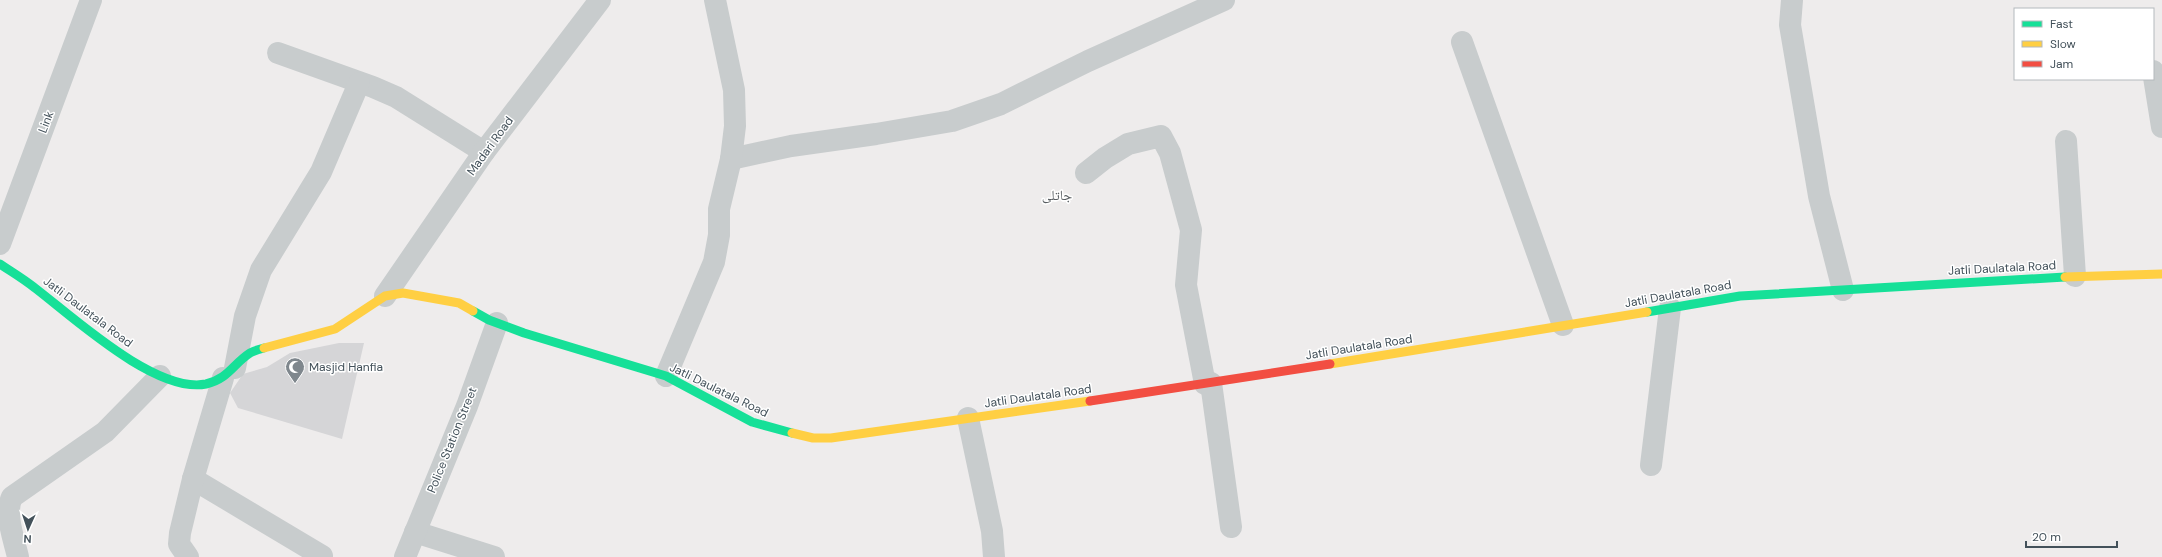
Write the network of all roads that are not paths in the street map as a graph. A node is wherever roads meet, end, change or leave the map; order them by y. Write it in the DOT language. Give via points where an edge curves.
graph roads {
  1 [pos="91,0"];
  2 [pos="600,0"];
  3 [pos="715,0"];
  4 [pos="1224,0"];
  5 [pos="1792,0"];
  6 [pos="1462,42"];
  7 [pos="278,53"];
  8 [pos="2154,77"];
  9 [pos="359,83"];
  10 [pos="2162,127"];
  11 [pos="2066,141"];
  12 [pos="484,152"];
  13 [pos="731,159"];
  14 [pos="1086,173"];
  15 [pos="0,244"];
  16 [pos="0,264"];
  17 [pos="2162,274"];
  18 [pos="2075,276"];
  19 [pos="1843,290"];
  20 [pos="385,296"];
  21 [pos="1670,308"];
  22 [pos="496,323"];
  23 [pos="1563,325"];
  24 [pos="229,373"];
  25 [pos="160,376"];
  26 [pos="666,376"];
  27 [pos="1208,383"];
  28 [pos="968,418"];
  29 [pos="1651,465"];
  30 [pos="193,478"];
  31 [pos="5,513"];
  32 [pos="1231,527"];
  33 [pos="415,532"];
  34 [pos="322,556"];
  35 [pos="18,557"];
  36 [pos="188,557"];
  37 [pos="405,557"];
  38 [pos="494,557"];
  39 [pos="994,557"];
  1 -- 15 [label="street, Link"];
  2 -- 12 [label="street, Madari Road"];
  3 -- 13 [label="street" via="734,90 735,126"];
  4 -- 13 [label="street" via="1076,66 1002,104 952,120 791,146"];
  5 -- 19 [label="street" via="1790,25 1819,196"];
  6 -- 23 [label="street"];
  7 -- 9 [label="street"];
  8 -- 10 [label="street"];
  9 -- 12 [label="street" via="396,97"];
  9 -- 24 [label="street" via="321,172 261,270"];
  11 -- 18 [label="street"];
  12 -- 20 [label="street, Madari Road"];
  13 -- 26 [label="street" via="719,209 719,235 714,262"];
  14 -- 27 [label="street" via="1128,144 1161,136 1170,153 1191,230 1186,285"];
  16 -- 25 [label="street, Jatli Daulatala Road" via="34,287 94,335"];
  17 -- 18 [label="street, Jatli Daulatala Road"];
  18 -- 19 [label="street, Jatli Daulatala Road"];
  19 -- 21 [label="street, Jatli Daulatala Road" via="1740,296"];
  20 -- 22 [label="street, Jatli Daulatala Road" via="403,293 459,303"];
  20 -- 24 [label="street, Jatli Daulatala Road" via="334,329 277,343 250,353"];
  21 -- 23 [label="street, Jatli Daulatala Road"];
  21 -- 29 [label="street"];
  22 -- 26 [label="street, Jatli Daulatala Road"];
  22 -- 33 [label="street, Police Station Street" via="467,406"];
  23 -- 27 [label="street, Jatli Daulatala Road"];
  24 -- 25 [label="street, Jatli Daulatala Road" via="205,384 182,383"];
  24 -- 30 [label="street"];
  25 -- 31 [label="street" via="104,432 12,497"];
  26 -- 28 [label="street, Jatli Daulatala Road" via="752,422 812,438 831,438"];
  27 -- 28 [label="street, Jatli Daulatala Road"];
  27 -- 32 [label="street"];
  28 -- 39 [label="street" via="992,531"];
  30 -- 34 [label="street"];
  30 -- 36 [label="street" via="179,544"];
  31 -- 35 [label="street"];
  33 -- 37 [label="street, Police Station Street"];
  33 -- 38 [label="street"];
}
